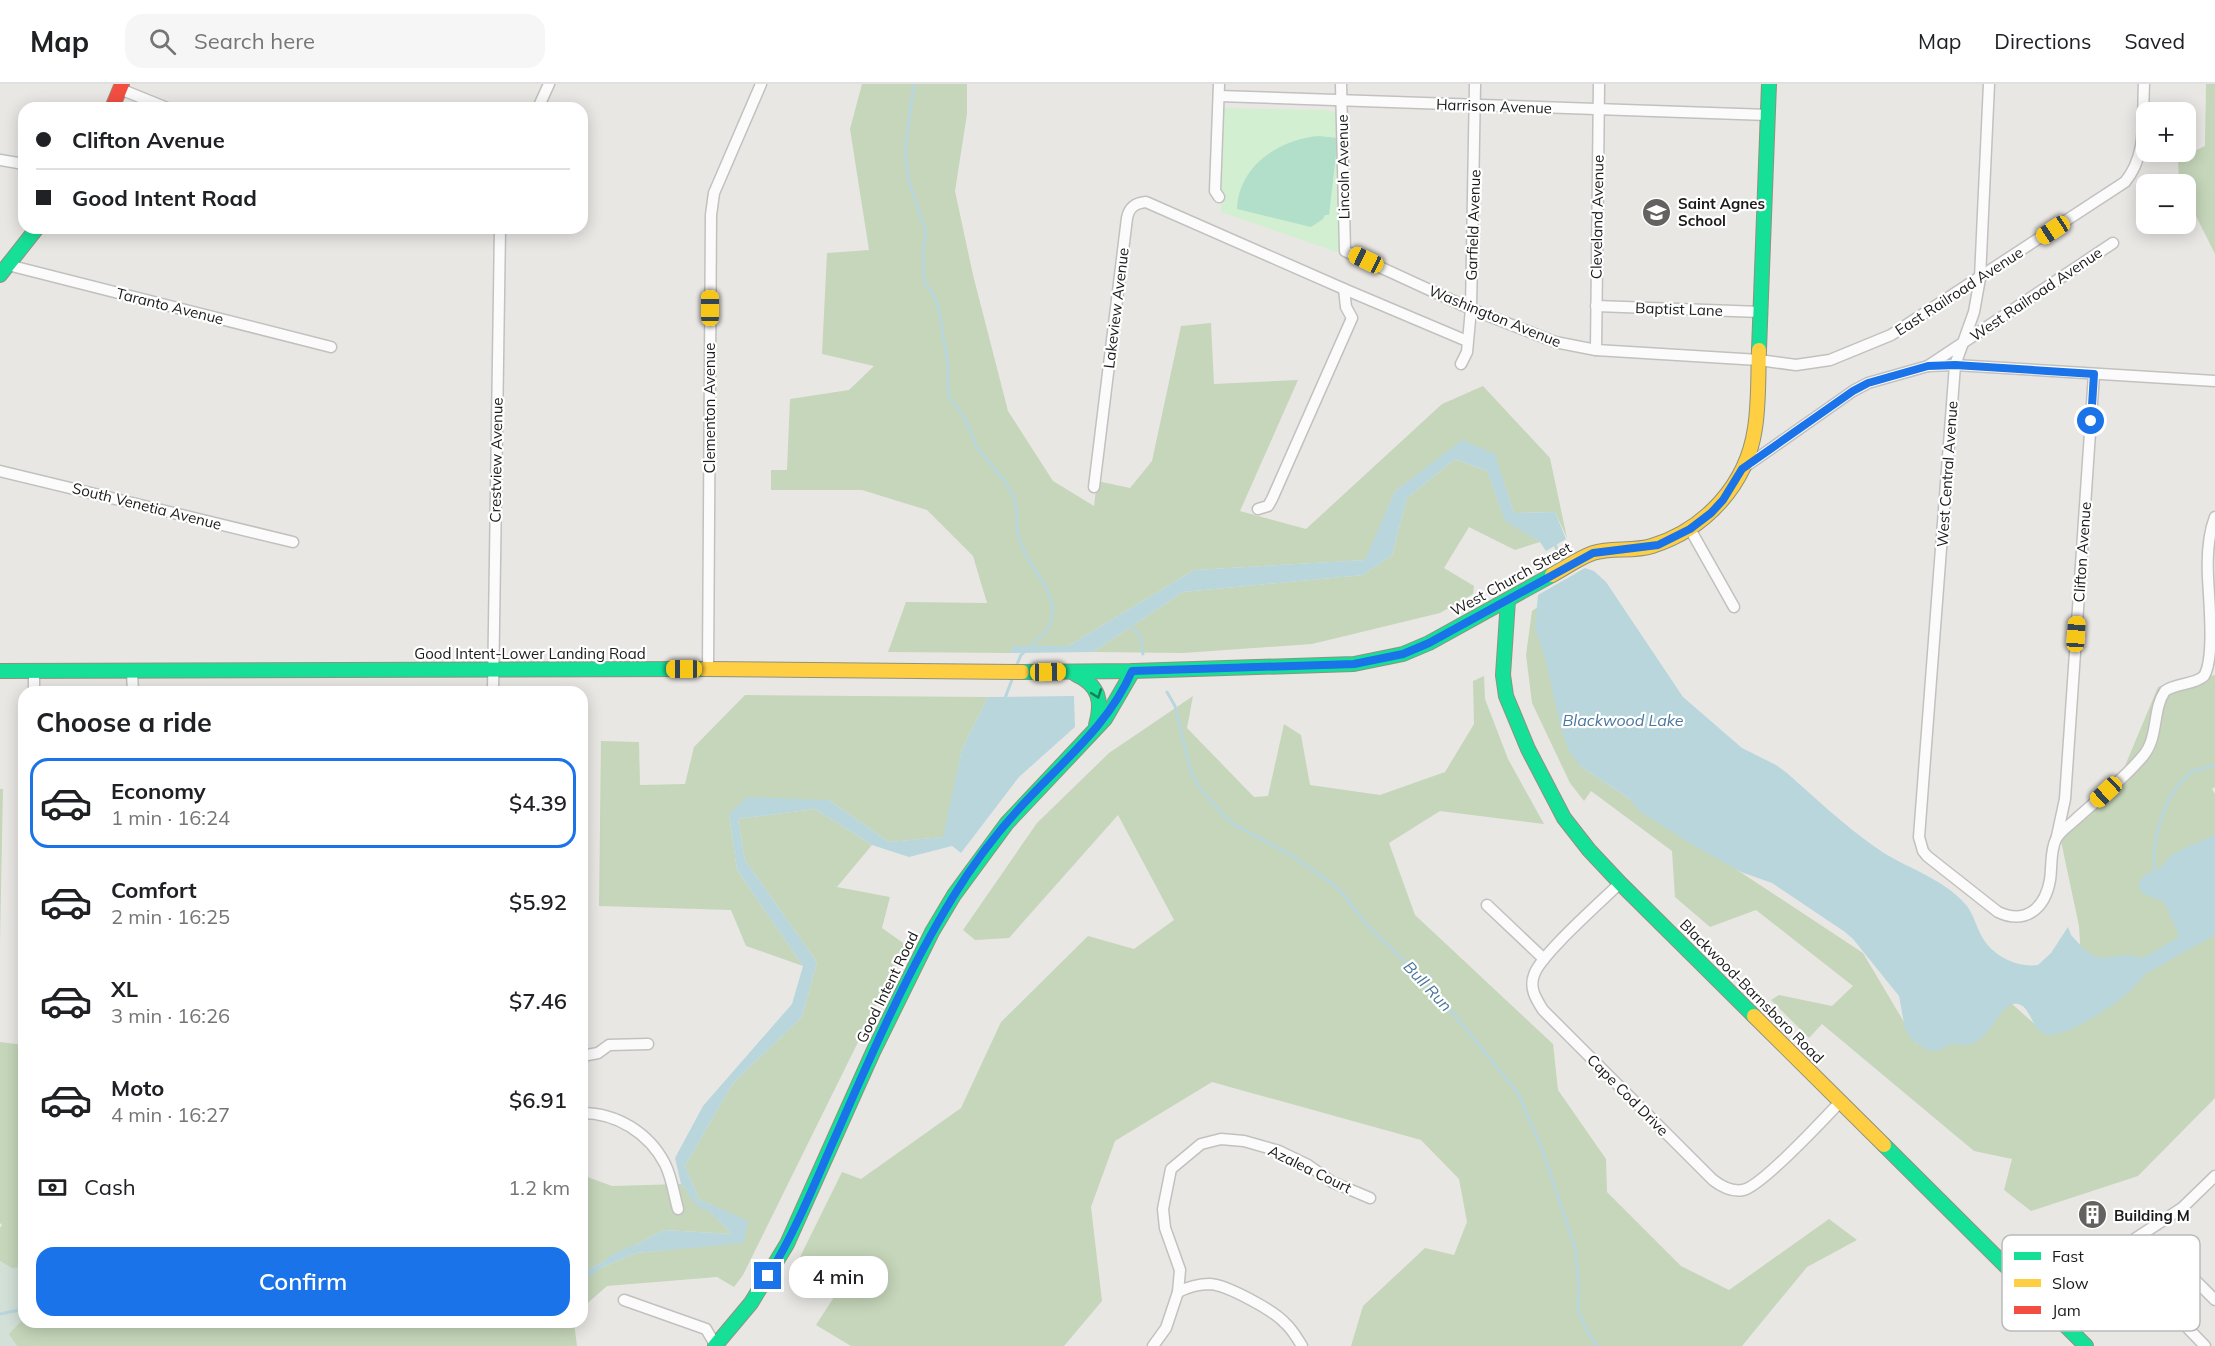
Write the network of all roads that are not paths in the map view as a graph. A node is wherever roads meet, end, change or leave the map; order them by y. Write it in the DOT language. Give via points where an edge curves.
graph roads {
  1 [pos="549,84"];
  2 [pos="761,84"];
  3 [pos="1219,84"];
  4 [pos="1341,84"];
  5 [pos="1475,84"];
  6 [pos="1599,84"];
  7 [pos="1769,84"];
  8 [pos="1989,84"];
  9 [pos="2144,84"];
  10 [pos="121,86"];
  11 [pos="1219,96"];
  12 [pos="1341,100"];
  13 [pos="114,102"];
  14 [pos="154,102"];
  15 [pos="541,102"];
  16 [pos="1475,105"];
  17 [pos="1599,110"];
  18 [pos="1768,115"];
  19 [pos="0,160"];
  20 [pos="18,163"];
  21 [pos="1219,197"];
  22 [pos="32,234"];
  23 [pos="500,234"];
  24 [pos="2113,243"];
  25 [pos="1345,250"];
  26 [pos="4,270"];
  27 [pos="1980,278"];
  28 [pos="1344,289"];
  29 [pos="1596,306"];
  30 [pos="1471,309"];
  31 [pos="1761,312"];
  32 [pos="1467,341"];
  33 [pos="1965,341"];
  34 [pos="331,347"];
  35 [pos="1596,350"];
  36 [pos="1759,360"];
  37 [pos="1461,364"];
  38 [pos="1955,365"];
  39 [pos="1928,366"];
  40 [pos="2094,374"];
  41 [pos="2215,381"];
  42 [pos="1742,469"];
  43 [pos="0,471"];
  44 [pos="1094,487"];
  45 [pos="1258,509"];
  46 [pos="2215,517"];
  47 [pos="1690,529"];
  48 [pos="293,542"];
  49 [pos="1508,600"];
  50 [pos="1734,607"];
  51 [pos="708,669"];
  52 [pos="493,670"];
  53 [pos="0,671"];
  54 [pos="1067,671"];
  55 [pos="1132,671"];
  56 [pos="34,672"];
  57 [pos="132,672"];
  58 [pos="34,686"];
  59 [pos="133,686"];
  60 [pos="493,686"];
  61 [pos="1093,732"];
  62 [pos="2057,837"];
  63 [pos="1934,862"];
  64 [pos="1620,883"];
  65 [pos="1487,905"];
  66 [pos="1544,959"];
  67 [pos="648,1044"];
  68 [pos="588,1055"];
  69 [pos="1840,1102"];
  70 [pos="588,1113"];
  71 [pos="2215,1176"];
  72 [pos="1370,1198"];
  73 [pos="678,1209"];
  74 [pos="2146,1235"];
  75 [pos="2002,1263"];
  76 [pos="2200,1285"];
  77 [pos="1178,1292"];
  78 [pos="624,1300"];
  79 [pos="2215,1300"];
  80 [pos="2071,1331"];
  81 [pos="2191,1331"];
  82 [pos="715,1346"];
  83 [pos="1153,1346"];
  84 [pos="1302,1346"];
  85 [pos="2086,1346"];
  86 [pos="2205,1346"];
  1 -- 15 [label="street"];
  2 -- 51 [label="street, Clementon Avenue" via="714,193 711,215"];
  3 -- 11 [label="street"];
  4 -- 12 [label="street, Lincoln Avenue"];
  5 -- 16 [label="street, Garfield Avenue"];
  6 -- 17 [label="street, Cleveland Avenue"];
  7 -- 18 [label="main road, West Church Street"];
  8 -- 27 [label="street, West Central Avenue"];
  9 -- 27 [label="street, East Railroad Avenue" via="2141,154 2125,182"];
  10 -- 13 [label="main road"];
  10 -- 14 [label="street"];
  11 -- 12 [label="street, Harrison Avenue"];
  11 -- 21 [label="street" via="1215,191"];
  12 -- 16 [label="street, Harrison Avenue"];
  12 -- 25 [label="street, Lincoln Avenue"];
  16 -- 17 [label="street, Harrison Avenue"];
  16 -- 30 [label="street, Garfield Avenue"];
  17 -- 18 [label="street, Harrison Avenue"];
  17 -- 29 [label="street, Cleveland Avenue"];
  18 -- 31 [label="main road, West Church Street"];
  19 -- 20 [label="street"];
  22 -- 26 [label="main road"];
  23 -- 52 [label="street, Crestview Avenue"];
  24 -- 33 [label="street, West Railroad Avenue"];
  25 -- 30 [label="street, Washington Avenue"];
  26 -- 34 [label="street, Taranto Avenue"];
  27 -- 33 [label="street, West Central Avenue"];
  27 -- 36 [label="street, East Railroad Avenue" via="1891,335 1858,350 1830,360 1796,364"];
  28 -- 32 [label="street"];
  28 -- 44 [label="street, Lakeview Avenue" via="1146,202 1134,205 1129,210"];
  28 -- 45 [label="street" via="1352,318 1272,499 1268,506"];
  29 -- 31 [label="street, Baptist Lane"];
  29 -- 35 [label="street, Cleveland Avenue"];
  30 -- 32 [label="street, Garfield Avenue"];
  30 -- 35 [label="street, Washington Avenue" via="1555,342"];
  31 -- 36 [label="main road, West Church Street"];
  32 -- 37 [label="street, Garfield Avenue"];
  33 -- 38 [label="street, West Central Avenue"];
  33 -- 39 [label="street, West Railroad Avenue"];
  35 -- 36 [label="street, Washington Avenue"];
  36 -- 42 [label="main road, West Church Street" via="1755,428"];
  38 -- 39 [label="street"];
  38 -- 40 [label="street"];
  38 -- 63 [label="street, West Central Avenue" via="1919,837 1923,851"];
  39 -- 42 [label="street, West Railroad Avenue" via="1853,391"];
  40 -- 41 [label="street"];
  40 -- 62 [label="street, Clifton Avenue" via="2065,799"];
  42 -- 47 [label="main road, West Church Street" via="1723,500"];
  43 -- 48 [label="street, South Venetia Avenue"];
  46 -- 62 [label="street" via="2208,556 2215,641 2209,671 2199,679 2165,690 2143,756"];
  47 -- 49 [label="main road, West Church Street" via="1658,545 1603,550"];
  47 -- 50 [label="street"];
  49 -- 55 [label="main road, West Church Street" via="1429,643 1381,660"];
  49 -- 64 [label="main road, Blackwood-Barnsboro Road" via="1503,675 1513,716 1564,818"];
  51 -- 52 [label="main road, Good Intent-Lower Landing Road"];
  51 -- 54 [label="main road, Good Intent-Lower Landing Road"];
  52 -- 57 [label="main road, Good Intent-Lower Landing Road"];
  52 -- 60 [label="street, Crestview Avenue"];
  53 -- 56 [label="main road, Good Intent-Lower Landing Road"];
  54 -- 55 [label="main road, Good Intent-Lower Landing Road"];
  54 -- 61 [label="main road, one-way" via="1089,681 1099,692 1100,711"];
  55 -- 61 [label="main road, Good Intent Road"];
  56 -- 57 [label="main road, Good Intent-Lower Landing Road"];
  56 -- 58 [label="street"];
  57 -- 59 [label="street"];
  61 -- 82 [label="main road, Good Intent Road" via="1006,823 954,895 888,1021 787,1244 751,1303"];
  62 -- 63 [label="street, Clifton Avenue" via="2043,898 2032,913 2019,917 1998,912"];
  64 -- 66 [label="street, Cape Cod Drive"];
  64 -- 69 [label="main road, Blackwood-Barnsboro Road"];
  65 -- 66 [label="street"];
  66 -- 69 [label="street, Cape Cod Drive" via="1532,983 1543,1010 1713,1180 1727,1189 1744,1190 1758,1183"];
  67 -- 68 [label="street" via="609,1045"];
  69 -- 75 [label="main road, Blackwood-Barnsboro Road"];
  70 -- 73 [label="street" via="622,1120 656,1149 666,1166"];
  71 -- 74 [label="street"];
  72 -- 77 [label="street, Azalea Court" via="1332,1182 1280,1151 1221,1138 1201,1144 1171,1169 1163,1209 1165,1228 1180,1270"];
  76 -- 79 [label="street"];
  77 -- 83 [label="street, Azalea Court" via="1166,1328"];
  77 -- 84 [label="street" via="1212,1284 1267,1307 1287,1324"];
  78 -- 82 [label="street" via="706,1329"];
  80 -- 85 [label="main road, Blackwood-Barnsboro Road"];
  81 -- 86 [label="street"];
}
